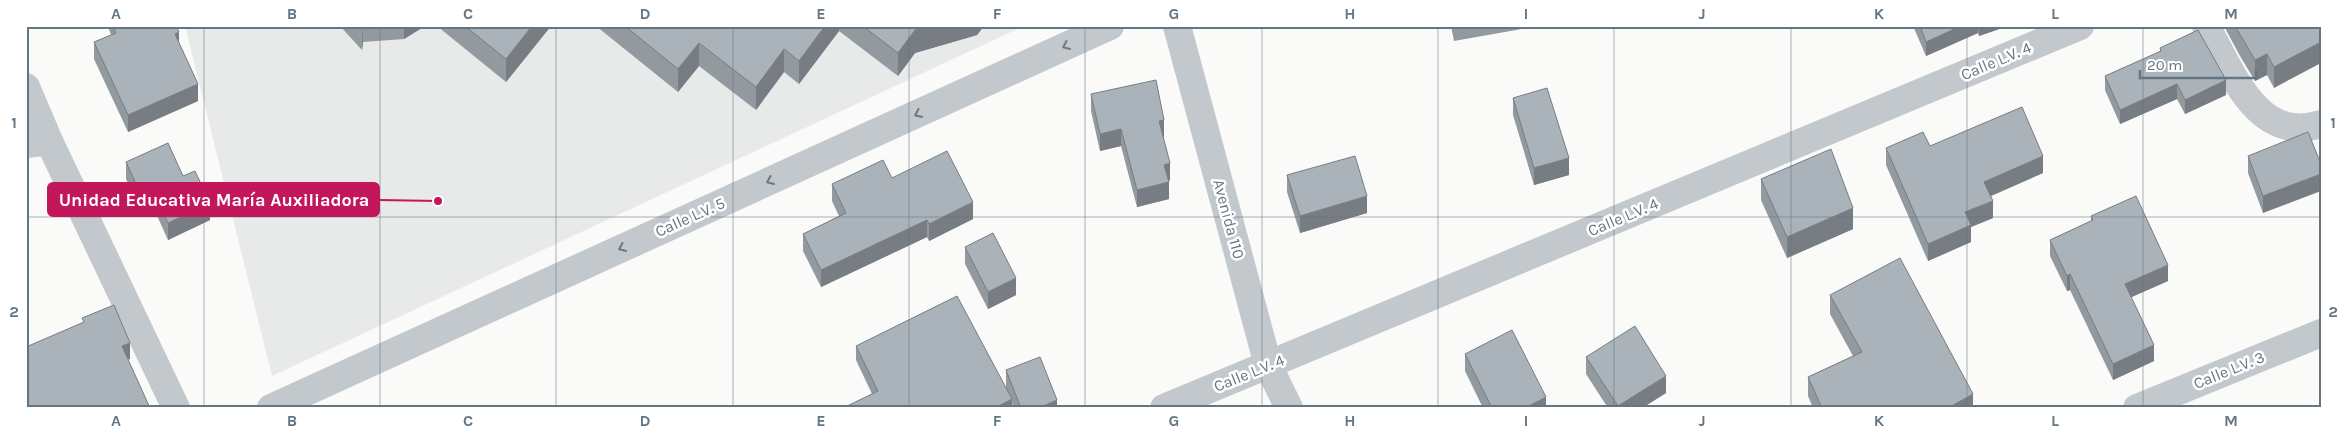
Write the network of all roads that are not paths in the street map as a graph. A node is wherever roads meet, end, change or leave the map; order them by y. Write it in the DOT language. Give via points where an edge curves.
graph roads {
  1 [pos="1110,26"];
  2 [pos="1177,26"];
  3 [pos="2080,26"];
  4 [pos="2206,26"];
  5 [pos="26,87"];
  6 [pos="2321,124"];
  7 [pos="38,142"];
  8 [pos="2321,333"];
  9 [pos="1268,365"];
  10 [pos="176,408"];
  11 [pos="270,408"];
  12 [pos="1164,408"];
  13 [pos="1289,408"];
  14 [pos="2137,408"];
  1 -- 11 [label="street, Calle L.V. 5, one-way"];
  2 -- 9 [label="street, Avenida 110"];
  3 -- 9 [label="street, Calle L.V. 4"];
  4 -- 6 [label="street" via="2252,106 2267,119 2283,126 2306,129"];
  5 -- 7 [label="street"];
  7 -- 10 [label="street"];
  8 -- 14 [label="street, Calle L.V. 3"];
  9 -- 12 [label="street, Calle L.V. 4"];
  9 -- 13 [label="street, Avenida 110"];
}
